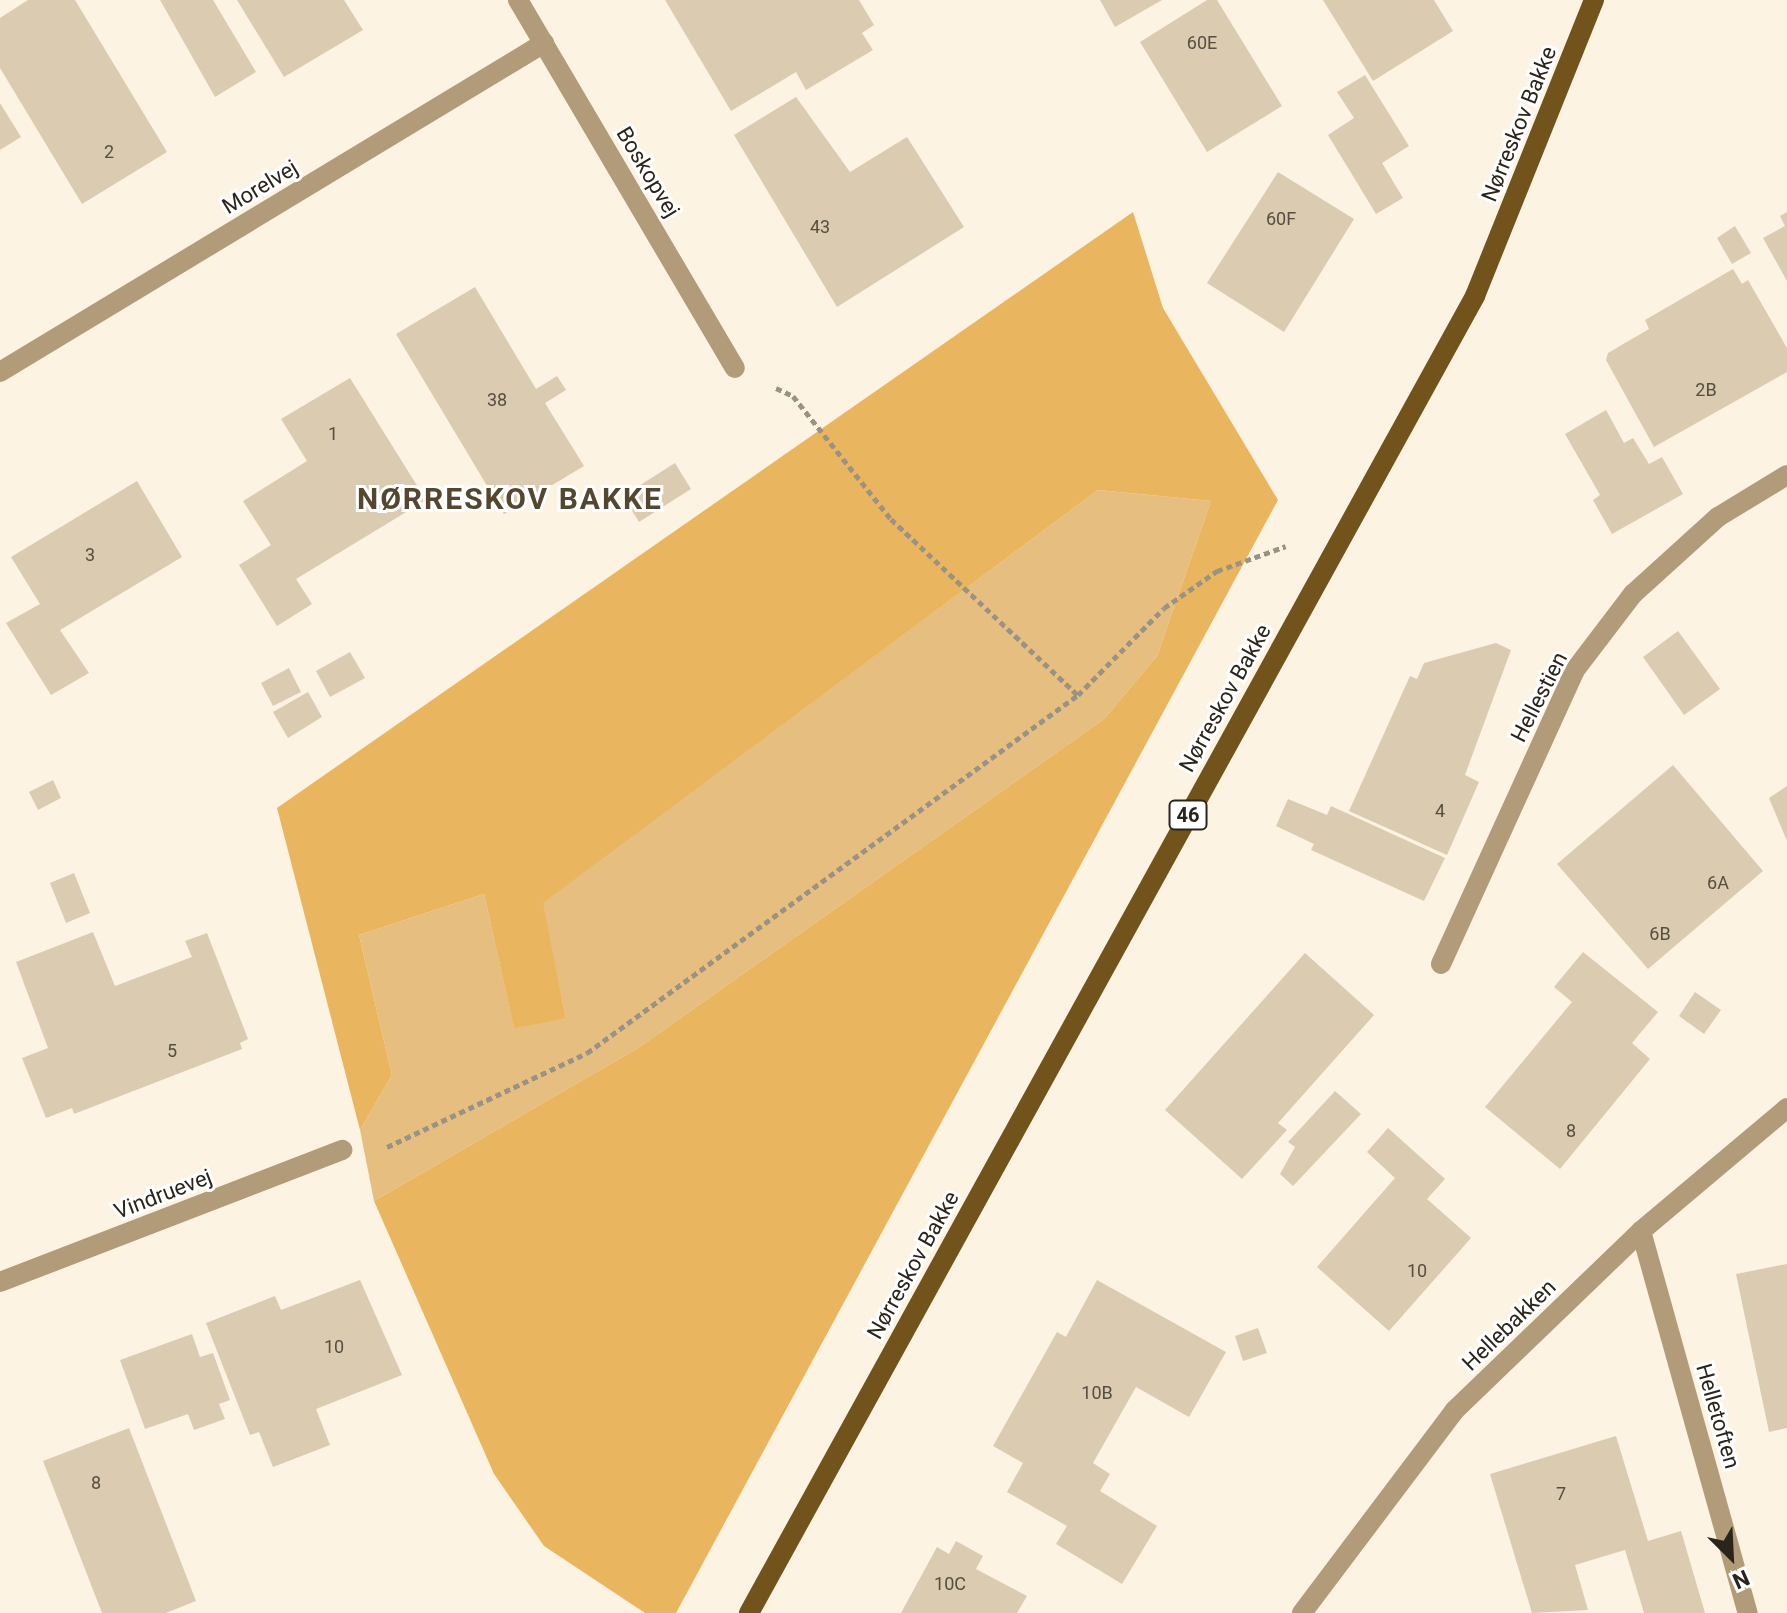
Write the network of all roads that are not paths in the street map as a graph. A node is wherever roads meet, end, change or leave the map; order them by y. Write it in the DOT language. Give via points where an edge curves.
graph roads {
  1 [pos="518,0"];
  2 [pos="1594,0"];
  3 [pos="544,43"];
  4 [pos="735,368"];
  5 [pos="0,372"];
  6 [pos="1787,475"];
  7 [pos="1441,964"];
  8 [pos="1787,1108"];
  9 [pos="342,1150"];
  10 [pos="1641,1231"];
  11 [pos="0,1282"];
  12 [pos="749,1613"];
  13 [pos="1302,1613"];
  14 [pos="1748,1613"];
  1 -- 3 [label="street, Boskopvej"];
  2 -- 12 [label="main road, Nørreskov Bakke / 46" via="1475,296"];
  3 -- 4 [label="street, Boskopvej"];
  3 -- 5 [label="street, Morelvej"];
  6 -- 7 [label="street, Hellestien" via="1718,517 1633,594 1575,670"];
  8 -- 10 [label="street, Hellebakken"];
  9 -- 11 [label="street, Vindruevej"];
  10 -- 13 [label="street, Hellebakken" via="1454,1411"];
  10 -- 14 [label="street, Helletoften"];
}
